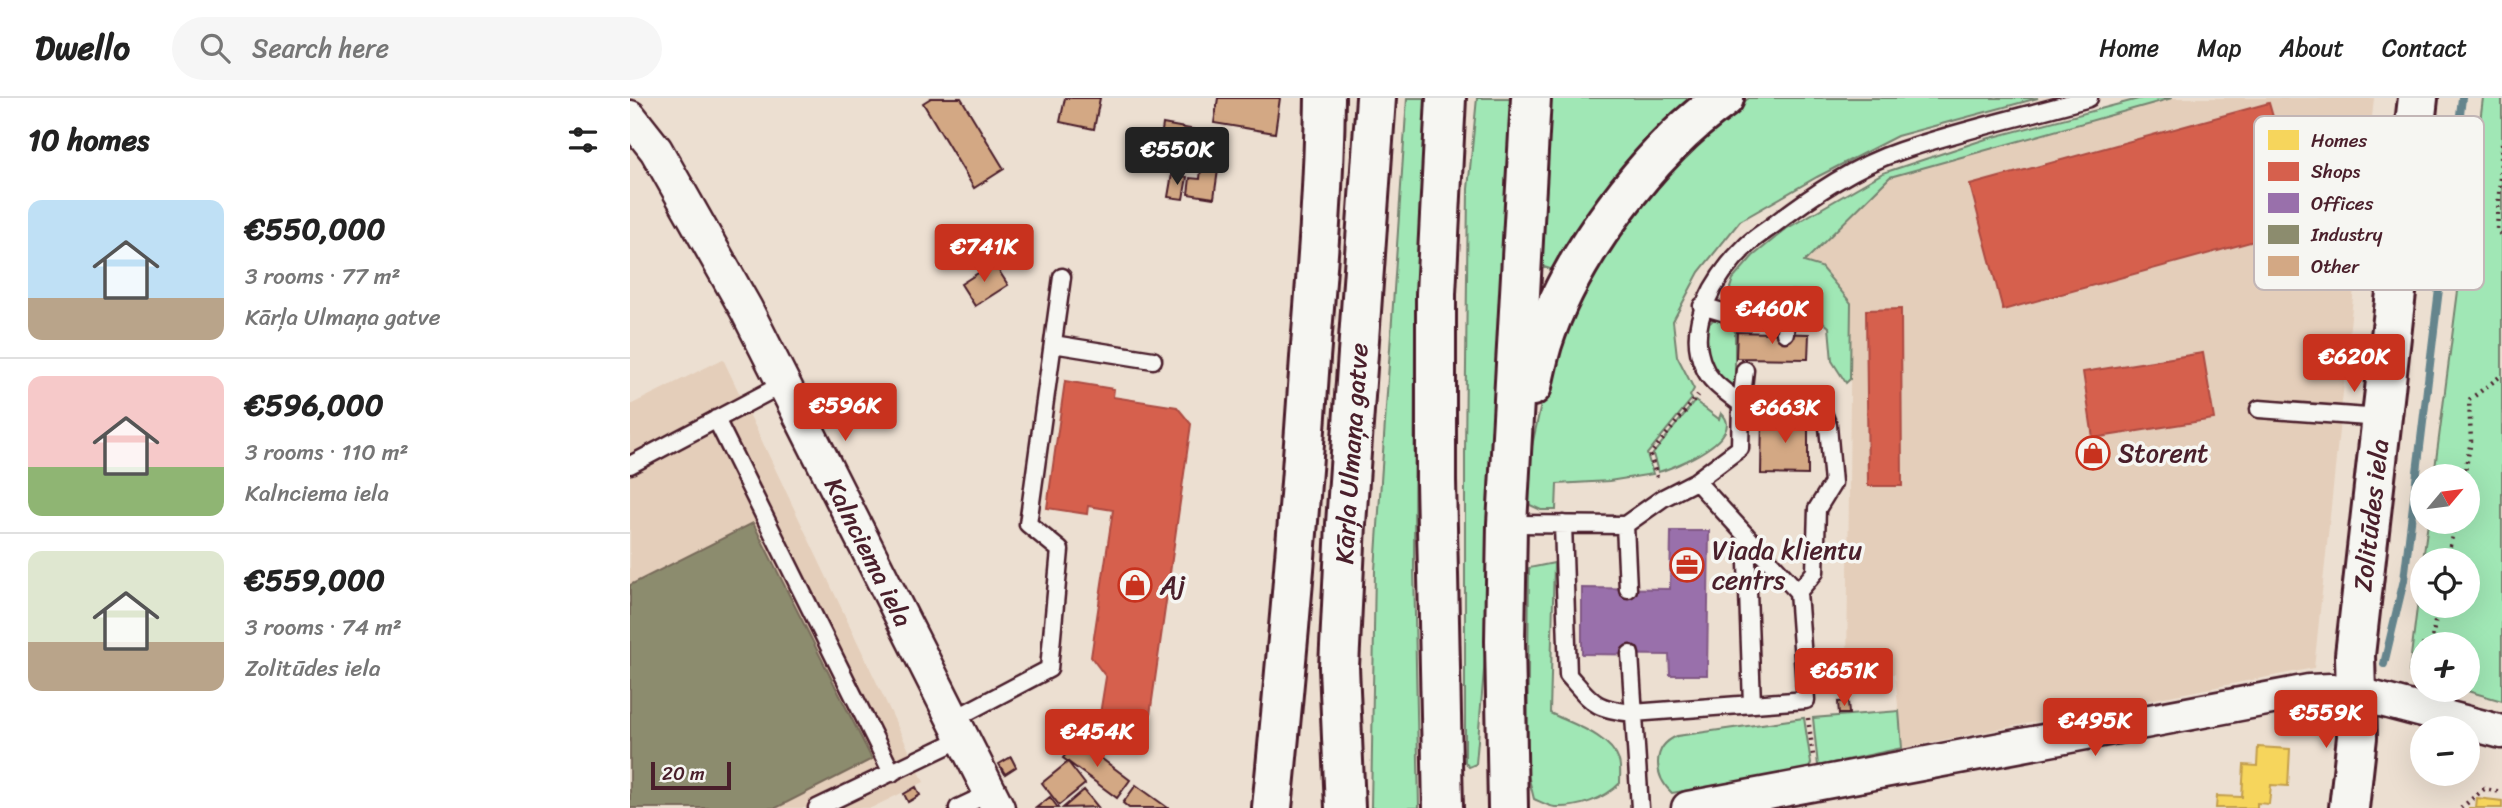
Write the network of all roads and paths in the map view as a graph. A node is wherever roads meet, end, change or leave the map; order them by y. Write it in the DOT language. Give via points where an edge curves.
graph roads {
  1 [pos="1325,98"];
  2 [pos="1333,98"];
  3 [pos="1376,98"];
  4 [pos="1446,98"];
  5 [pos="1531,98"];
  6 [pos="1724,98"];
  7 [pos="2089,98"];
  8 [pos="2417,98"];
  9 [pos="2415,116"];
  10 [pos="630,117"];
  11 [pos="2502,143"];
  12 [pos="1324,162"];
  13 [pos="2502,236"];
  14 [pos="1062,277"];
  15 [pos="2395,290"];
  16 [pos="1702,306"];
  17 [pos="1785,333"];
  18 [pos="1053,344"];
  19 [pos="1153,360"];
  20 [pos="1745,370"];
  21 [pos="2502,375"];
  22 [pos="1711,380"];
  23 [pos="785,383"];
  24 [pos="1741,404"];
  25 [pos="2259,409"];
  26 [pos="2381,418"];
  27 [pos="716,419"];
  28 [pos="2466,464"];
  29 [pos="630,465"];
  30 [pos="1511,473"];
  31 [pos="1696,481"];
  32 [pos="1663,498"];
  33 [pos="1507,524"];
  34 [pos="1563,524"];
  35 [pos="1625,525"];
  36 [pos="1746,535"];
  37 [pos="1629,589"];
  38 [pos="1798,592"];
  39 [pos="1504,640"];
  40 [pos="1289,642"];
  41 [pos="1630,654"];
  42 [pos="2355,693"];
  43 [pos="1806,700"];
  44 [pos="1752,704"];
  45 [pos="1633,713"];
  46 [pos="958,728"];
  47 [pos="2502,732"];
  48 [pos="892,773"];
  49 [pos="1818,783"];
  50 [pos="2502,792"];
  51 [pos="994,801"];
  52 [pos="817,808"];
  53 [pos="958,808"];
  54 [pos="1272,808"];
  55 [pos="1297,808"];
  56 [pos="1345,808"];
  57 [pos="1443,808"];
  58 [pos="1480,808"];
  59 [pos="1508,808"];
  60 [pos="1640,808"];
  61 [pos="1688,808"];
  62 [pos="2349,808"];
  63 [pos="2461,808"];
  1 -- 12 [label="main road"];
  2 -- 12 [label="main road"];
  3 -- 56 [label="main road, Kārļa Ulmaņa gatve" via="1339,667"];
  4 -- 57 [label="main road" via="1436,294"];
  5 -- 30 [label="main road"];
  6 -- 30 [label="main road" via="1685,130 1635,183 1590,247 1542,344"];
  7 -- 16 [label="lane" via="1899,151 1857,170 1746,245"];
  8 -- 9 [label="main road, Zolitūdes iela"];
  10 -- 23 [label="street, Kalnciema iela" via="656,150"];
  11 -- 13 [label="path" via="2497,230"];
  12 -- 40 [label="main road"];
  14 -- 18 [label="lane"];
  15 -- 26 [label="main road, Zolitūdes iela"];
  16 -- 17 [label="lane" via="1736,316 1786,319"];
  16 -- 22 [label="lane" via="1699,355"];
  18 -- 19 [label="lane"];
  18 -- 46 [label="lane" via="1028,524 1060,550 1049,669"];
  20 -- 24 [label="lane"];
  21 -- 28 [label="path" via="2469,400 2471,440"];
  22 -- 24 [label="lane"];
  22 -- 32 [label="path" via="1650,455"];
  23 -- 27 [label="lane"];
  23 -- 46 [label="street, Kalnciema iela"];
  24 -- 31 [label="lane" via="1740,448"];
  24 -- 38 [label="lane" via="1822,410 1828,426 1833,483 1817,509 1815,572"];
  25 -- 26 [label="lane"];
  26 -- 42 [label="main road, Zolitūdes iela" via="2355,655"];
  27 -- 29 [label="lane"];
  27 -- 48 [label="lane"];
  30 -- 33 [label="main road"];
  31 -- 32 [label="lane"];
  31 -- 36 [label="lane"];
  32 -- 35 [label="lane"];
  33 -- 34 [label="lane"];
  33 -- 39 [label="main road"];
  34 -- 35 [label="lane"];
  34 -- 45 [label="lane" via="1568,675 1595,705"];
  35 -- 37 [label="lane"];
  36 -- 38 [label="lane"];
  36 -- 44 [label="lane"];
  38 -- 43 [label="lane"];
  39 -- 58 [label="main road"];
  39 -- 59 [label="main road"];
  40 -- 54 [label="main road"];
  40 -- 55 [label="main road"];
  41 -- 45 [label="lane"];
  42 -- 47 [label="street"];
  42 -- 49 [label="street" via="2309,691"];
  42 -- 62 [label="main road, Zolitūdes iela" via="2357,737"];
  43 -- 44 [label="lane"];
  43 -- 49 [label="path"];
  44 -- 45 [label="lane"];
  45 -- 60 [label="lane"];
  46 -- 48 [label="lane"];
  46 -- 51 [label="street, Kalnciema iela"];
  48 -- 52 [label="lane"];
  49 -- 61 [label="street"];
  50 -- 63 [label="path" via="2484,789"];
  51 -- 53 [label="lane"];
}
